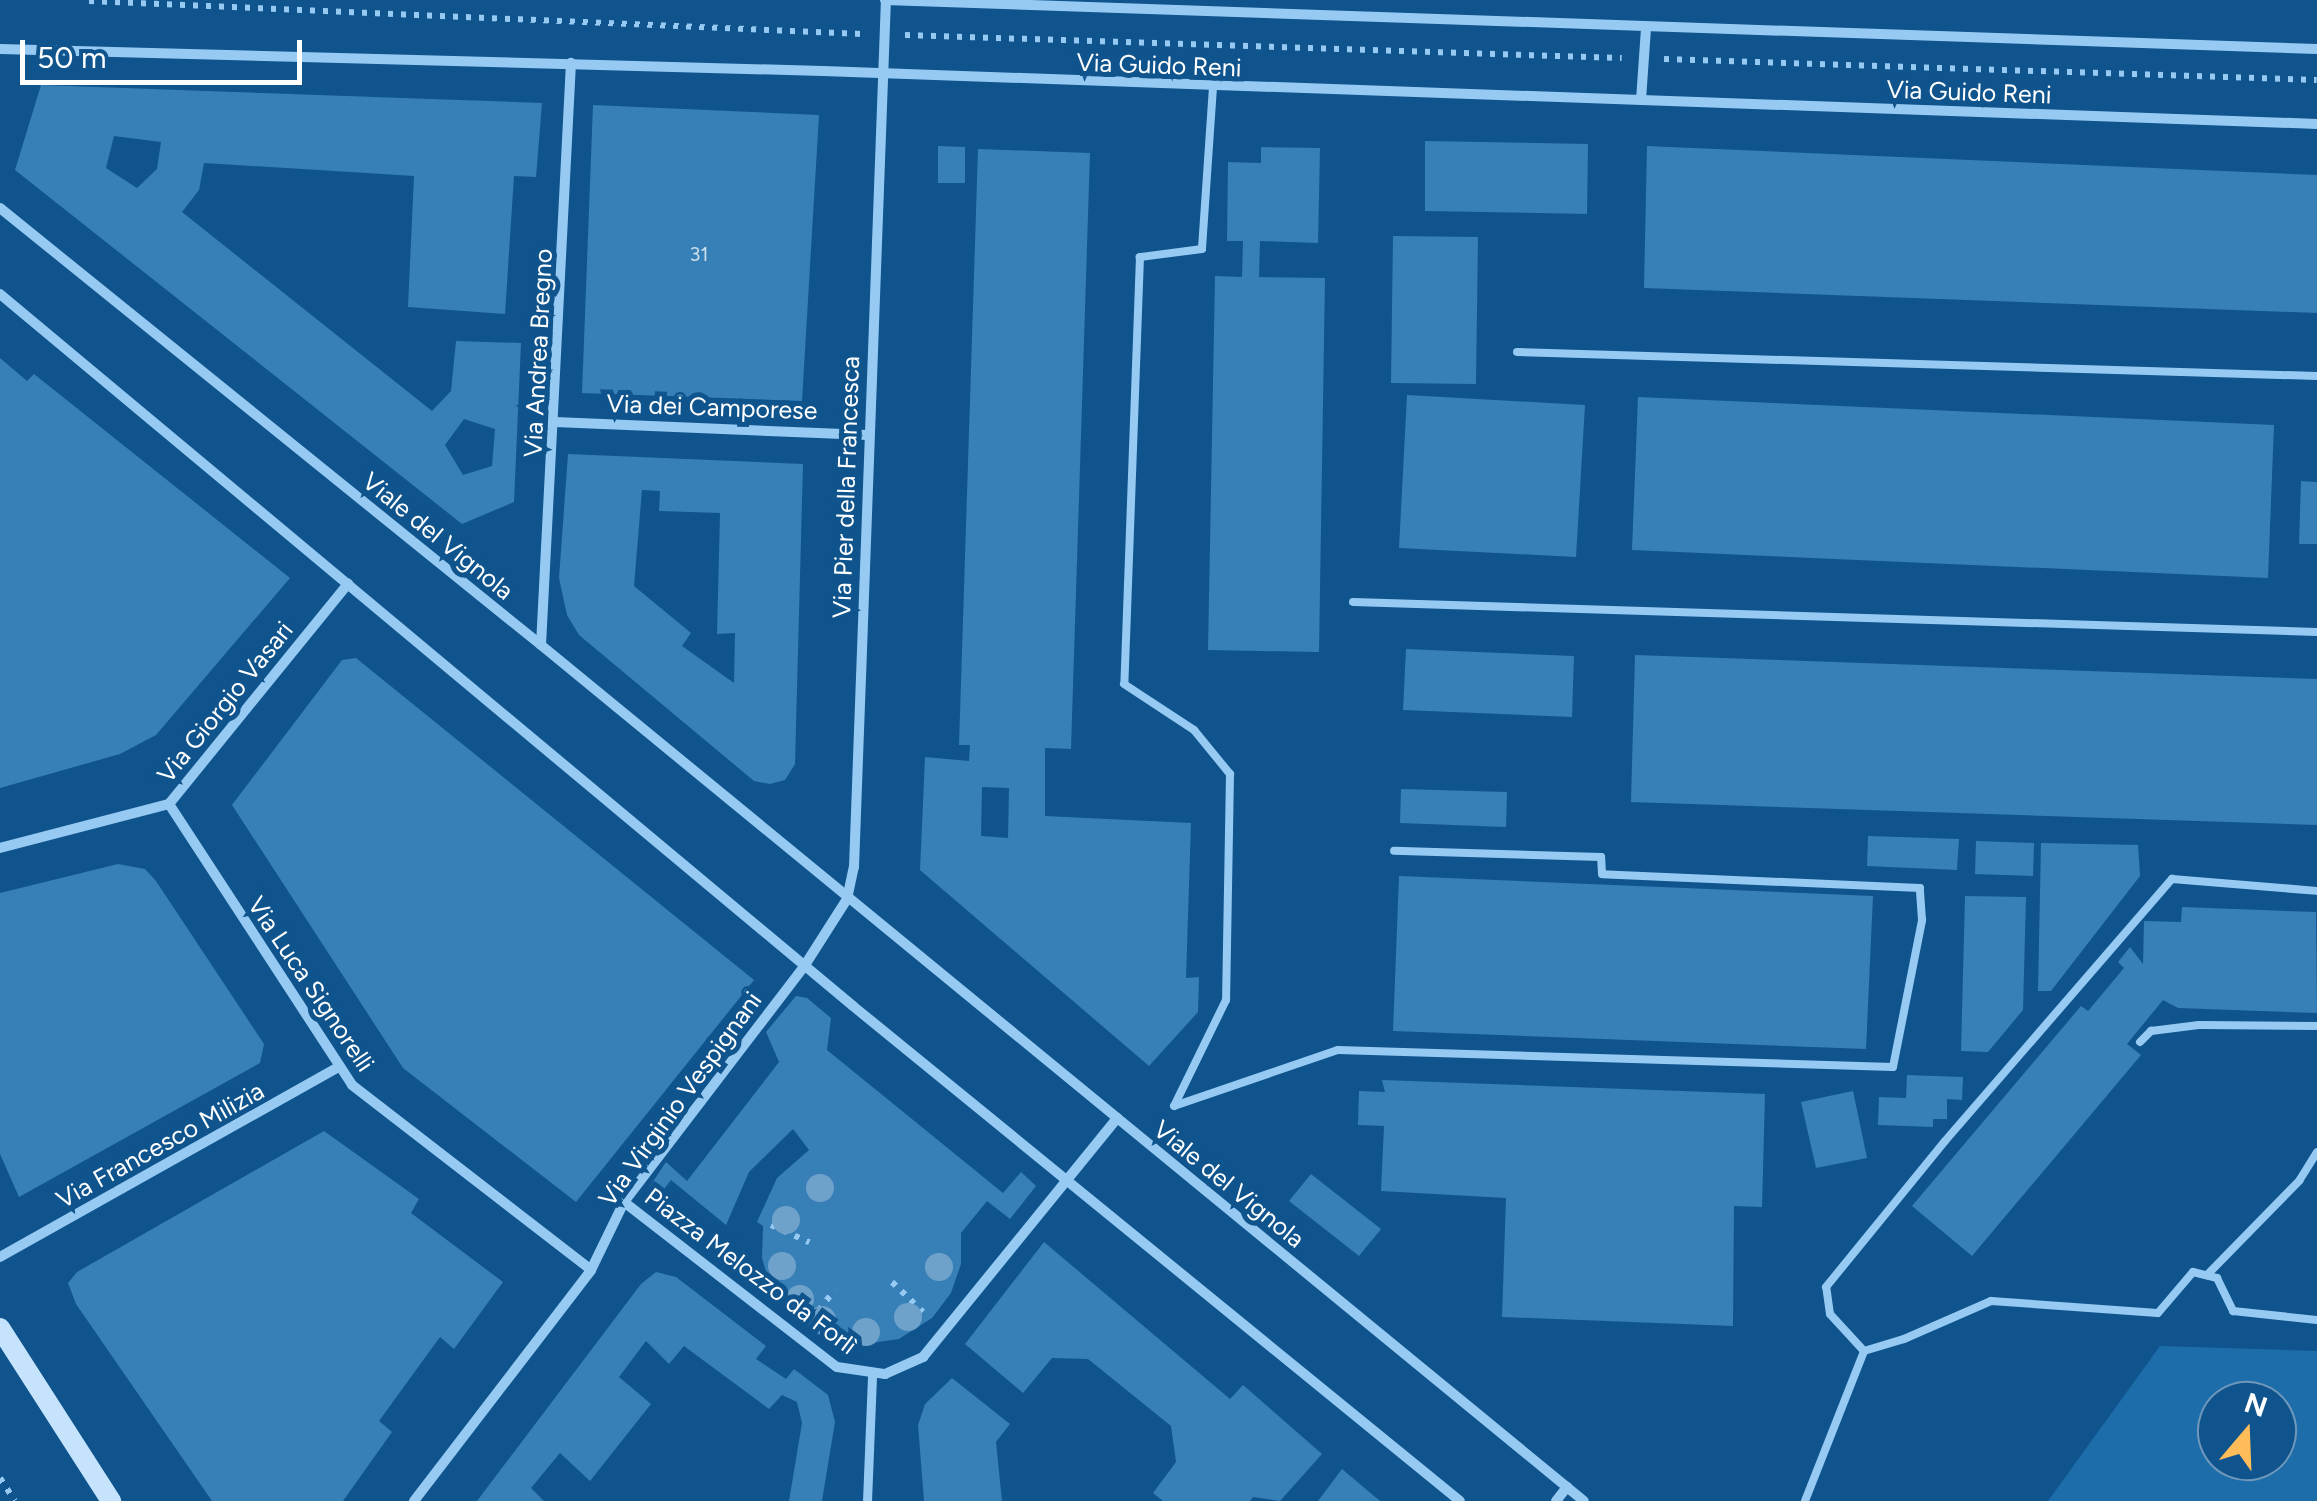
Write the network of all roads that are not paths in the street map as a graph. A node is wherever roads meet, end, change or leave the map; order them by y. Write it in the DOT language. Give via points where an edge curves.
graph roads {
  1 [pos="886,0"];
  2 [pos="1646,28"];
  3 [pos="0,48"];
  4 [pos="2317,48"];
  5 [pos="571,63"];
  6 [pos="882,76"];
  7 [pos="1214,87"];
  8 [pos="1641,100"];
  9 [pos="2317,124"];
  10 [pos="0,208"];
  11 [pos="0,294"];
  12 [pos="1516,352"];
  13 [pos="2317,376"];
  14 [pos="555,422"];
  15 [pos="868,434"];
  16 [pos="348,584"];
  17 [pos="1353,602"];
  18 [pos="2317,632"];
  19 [pos="542,645"];
  20 [pos="169,804"];
  21 [pos="0,848"];
  22 [pos="1394,851"];
  23 [pos="2317,892"];
  24 [pos="847,899"];
  25 [pos="805,965"];
  26 [pos="2317,1026"];
  27 [pos="2140,1042"];
  28 [pos="339,1067"];
  29 [pos="1117,1118"];
  30 [pos="2317,1152"];
  31 [pos="1066,1181"];
  32 [pos="624,1202"];
  33 [pos="0,1256"];
  34 [pos="591,1270"];
  35 [pos="2207,1276"];
  36 [pos="2317,1320"];
  37 [pos="0,1328"];
  38 [pos="1864,1350"];
  39 [pos="872,1376"];
  40 [pos="1567,1488"];
  41 [pos="111,1501"];
  42 [pos="414,1501"];
  43 [pos="867,1501"];
  44 [pos="1460,1501"];
  45 [pos="1556,1501"];
  46 [pos="1584,1501"];
  47 [pos="1806,1501"];
  1 -- 2 [label="street"];
  1 -- 6 [label="street, Via Pier della Francesca"];
  2 -- 4 [label="street"];
  2 -- 8 [label="street"];
  3 -- 5 [label="street, Via Guido Reni"];
  5 -- 6 [label="street, Via Guido Reni"];
  5 -- 14 [label="street, Via Andrea Bregno"];
  6 -- 7 [label="street, Via Guido Reni"];
  6 -- 15 [label="street, Via Pier della Francesca"];
  7 -- 8 [label="street, Via Guido Reni"];
  7 -- 22 [label="lane" via="1202,249 1140,256 1124,684 1194,730 1230,774 1226,1000 1174,1106 1338,1050 1893,1067 1922,920 1920,888 1602,874 1601,857"];
  8 -- 9 [label="street, Via Guido Reni"];
  10 -- 19 [label="street, Viale del Vignola"];
  11 -- 16 [label="street"];
  12 -- 13 [label="lane"];
  14 -- 15 [label="street, Via dei Camporese"];
  14 -- 19 [label="street, Via Andrea Bregno"];
  15 -- 24 [label="street, Via Pier della Francesca" via="854,867"];
  16 -- 20 [label="street, Via Giorgio Vasari"];
  16 -- 25 [label="street"];
  17 -- 18 [label="lane"];
  19 -- 24 [label="street, Viale del Vignola"];
  20 -- 21 [label="street, Via Giorgio Vasari"];
  20 -- 28 [label="street, Via Luca Signorelli"];
  23 -- 38 [label="lane" via="2172,879 1826,1287 1830,1314"];
  24 -- 25 [label="street"];
  24 -- 29 [label="street, Viale del Vignola"];
  25 -- 31 [label="street"];
  25 -- 32 [label="street, Via Virginio Vespignani"];
  26 -- 27 [label="lane" via="2200,1025 2150,1031"];
  28 -- 33 [label="street, Via Francesco Milizia"];
  28 -- 34 [label="street, Via Luca Signorelli" via="380,1110"];
  29 -- 31 [label="street, Piazza Melozzo da Forlì"];
  29 -- 40 [label="street, Viale del Vignola"];
  30 -- 35 [label="lane" via="2299,1181"];
  31 -- 39 [label="street, Piazza Melozzo da Forlì" via="923,1357"];
  31 -- 44 [label="street"];
  32 -- 34 [label="street, Via Virginio Vespignani"];
  32 -- 39 [label="street, Piazza Melozzo da Forlì" via="838,1367"];
  34 -- 42 [label="street, Via Virginio Vespignani"];
  35 -- 36 [label="lane" via="2217,1278 2233,1311"];
  35 -- 38 [label="lane" via="2193,1272 2158,1313 1991,1300"];
  37 -- 41 [label="main road"];
  38 -- 47 [label="lane"];
  39 -- 43 [label="street"];
  40 -- 45 [label="street"];
  40 -- 46 [label="street, Viale del Vignola"];
}
